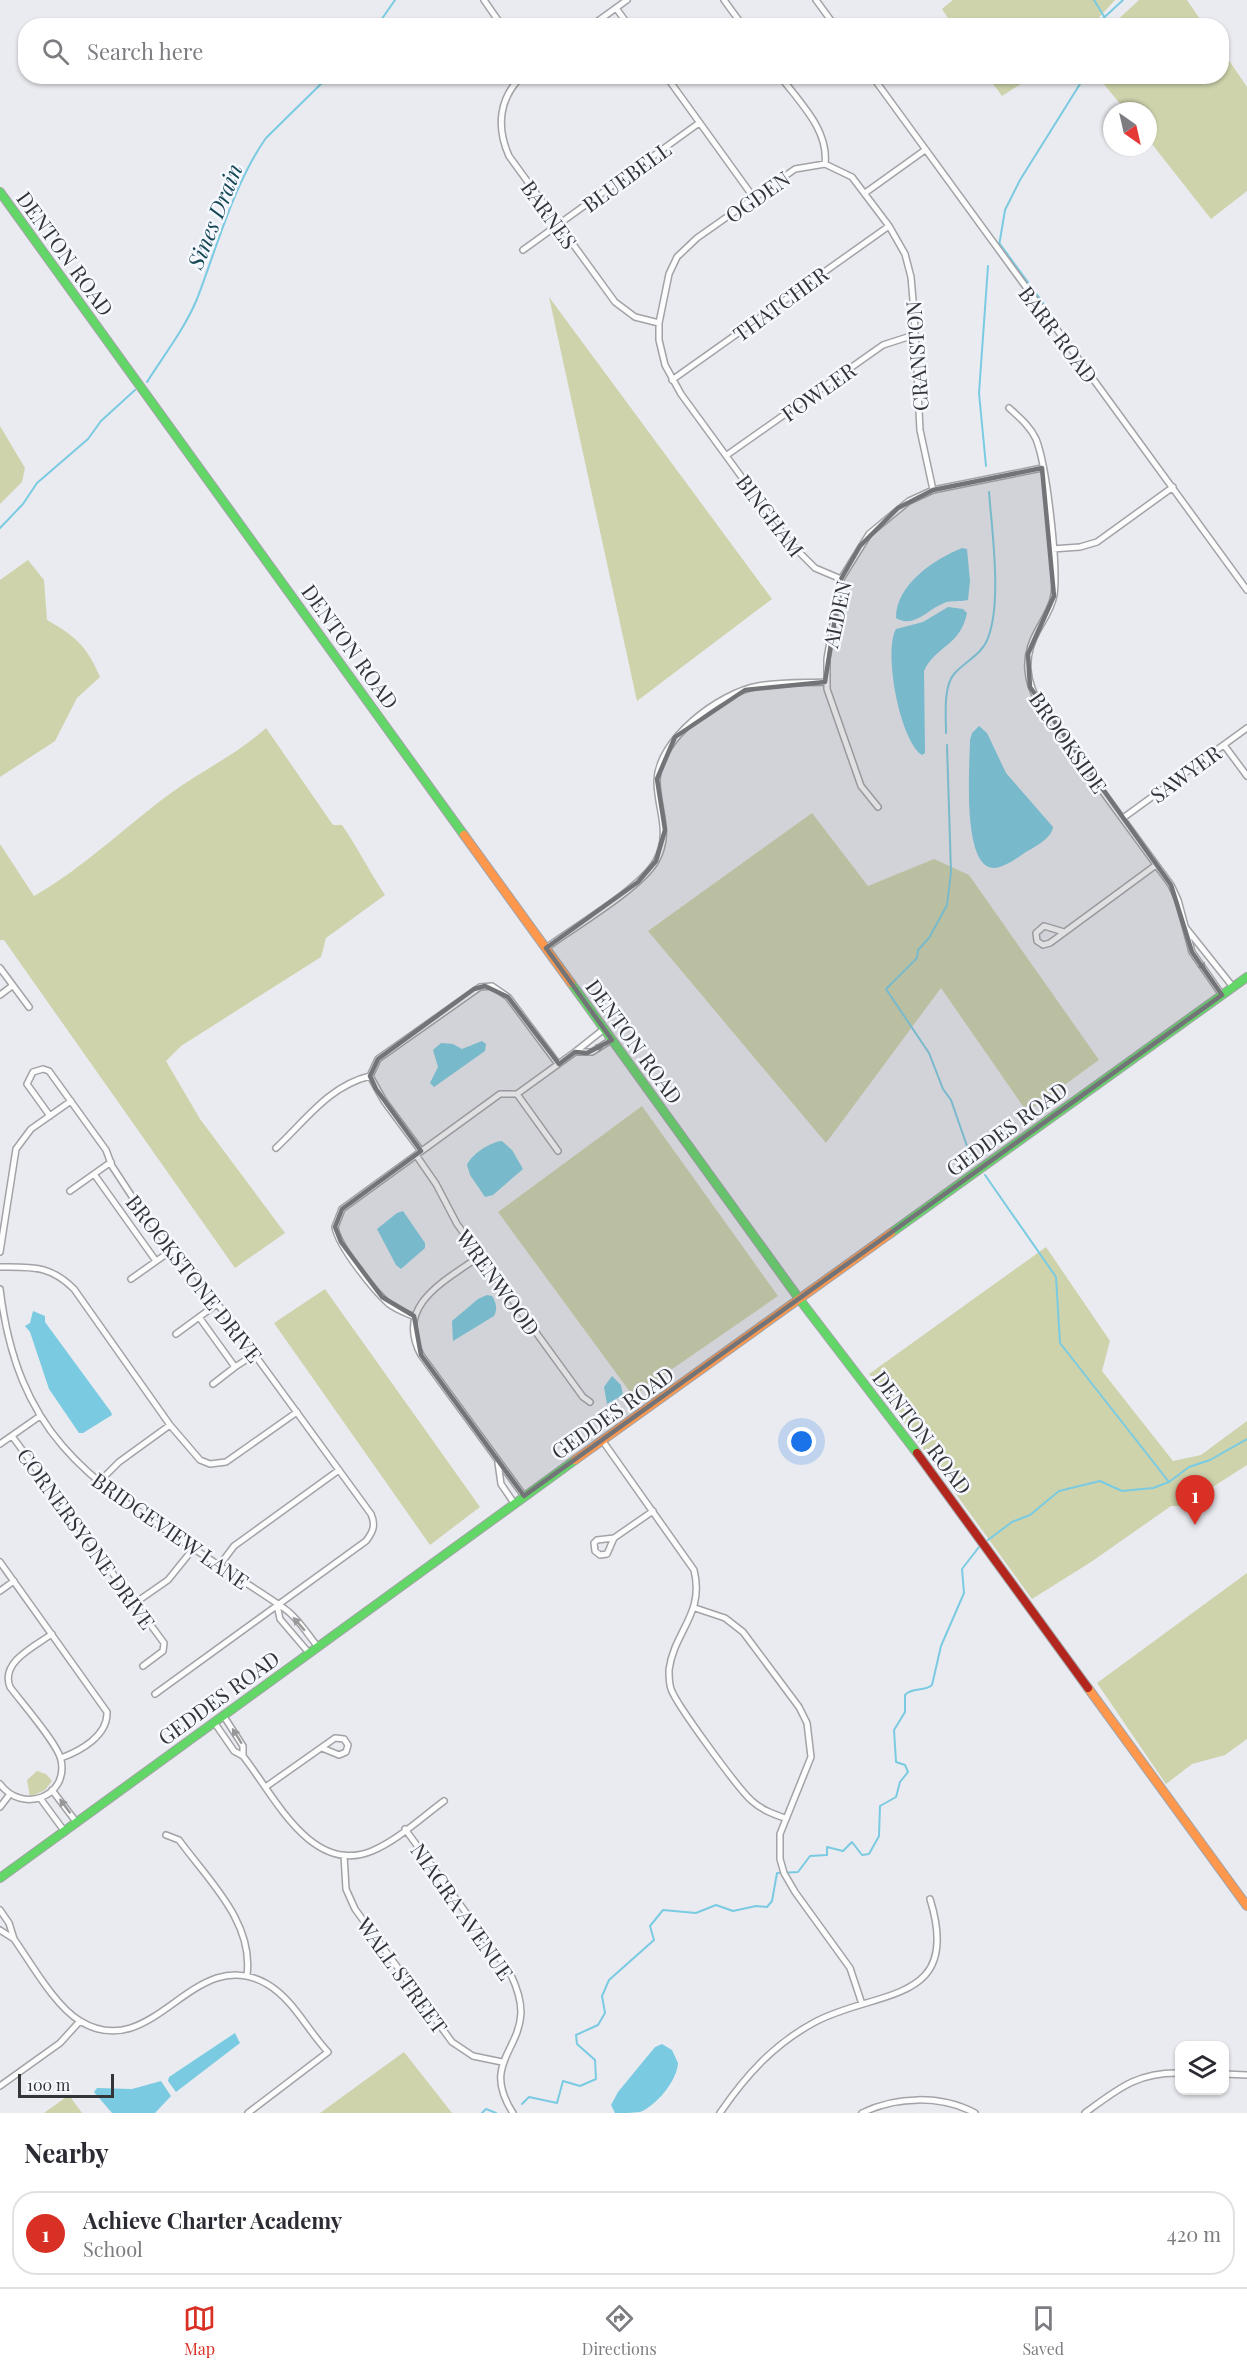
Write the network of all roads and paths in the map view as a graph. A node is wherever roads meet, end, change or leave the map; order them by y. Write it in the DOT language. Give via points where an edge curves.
graph roads {
  1 [pos="484,0"];
  2 [pos="627,0"];
  3 [pos="724,0"];
  4 [pos="816,0"];
  5 [pos="616,8"];
  6 [pos="496,18"];
  7 [pos="602,18"];
  8 [pos="623,18"];
  9 [pos="737,18"];
  10 [pos="829,18"];
  11 [pos="515,84"];
  12 [pos="672,84"];
  13 [pos="786,84"];
  14 [pos="878,84"];
  15 [pos="699,123"];
  16 [pos="925,150"];
  17 [pos="825,164"];
  18 [pos="0,192"];
  19 [pos="865,193"];
  20 [pos="754,198"];
  21 [pos="558,225"];
  22 [pos="889,226"];
  23 [pos="523,250"];
  24 [pos="658,323"];
  25 [pos="914,335"];
  26 [pos="672,380"];
  27 [pos="1009,408"];
  28 [pos="727,455"];
  29 [pos="1042,468"];
  30 [pos="1173,487"];
  31 [pos="933,490"];
  32 [pos="1052,549"];
  33 [pos="842,579"];
  34 [pos="1247,590"];
  35 [pos="826,681"];
  36 [pos="1247,728"];
  37 [pos="1224,745"];
  38 [pos="1247,776"];
  39 [pos="878,807"];
  40 [pos="1123,818"];
  41 [pos="1156,865"];
  42 [pos="1185,927"];
  43 [pos="1064,932"];
  44 [pos="546,948"];
  45 [pos="0,968"];
  46 [pos="1247,977"];
  47 [pos="12,986"];
  48 [pos="1233,987"];
  49 [pos="0,995"];
  50 [pos="1222,995"];
  51 [pos="29,1007"];
  52 [pos="604,1029"];
  53 [pos="611,1040"];
  54 [pos="575,1052"];
  55 [pos="558,1064"];
  56 [pos="370,1076"];
  57 [pos="517,1094"];
  58 [pos="71,1101"];
  59 [pos="50,1116"];
  60 [pos="276,1148"];
  61 [pos="421,1151"];
  62 [pos="558,1151"];
  63 [pos="416,1155"];
  64 [pos="111,1162"];
  65 [pos="94,1174"];
  66 [pos="70,1191"];
  67 [pos="172,1250"];
  68 [pos="0,1252"];
  69 [pos="480,1256"];
  70 [pos="156,1261"];
  71 [pos="0,1268"];
  72 [pos="131,1279"];
  73 [pos="0,1288"];
  74 [pos="800,1300"];
  75 [pos="217,1304"];
  76 [pos="199,1317"];
  77 [pos="415,1317"];
  78 [pos="176,1334"];
  79 [pos="255,1354"];
  80 [pos="235,1367"];
  81 [pos="213,1384"];
  82 [pos="590,1402"];
  83 [pos="297,1412"];
  84 [pos="40,1416"];
  85 [pos="170,1425"];
  86 [pos="12,1436"];
  87 [pos="602,1440"];
  88 [pos="0,1444"];
  89 [pos="498,1461"];
  90 [pos="339,1470"];
  91 [pos="98,1483"];
  92 [pos="524,1496"];
  93 [pos="514,1503"];
  94 [pos="652,1511"];
  95 [pos="614,1538"];
  96 [pos="193,1549"];
  97 [pos="0,1562"];
  98 [pos="219,1566"];
  99 [pos="14,1581"];
  100 [pos="0,1591"];
  101 [pos="135,1603"];
  102 [pos="277,1605"];
  103 [pos="695,1608"];
  104 [pos="51,1634"];
  105 [pos="318,1647"];
  106 [pos="309,1653"];
  107 [pos="143,1666"];
  108 [pos="154,1695"];
  109 [pos="224,1715"];
  110 [pos="214,1722"];
  111 [pos="322,1748"];
  112 [pos="243,1756"];
  113 [pos="61,1758"];
  114 [pos="0,1784"];
  115 [pos="267,1786"];
  116 [pos="50,1792"];
  117 [pos="10,1794"];
  118 [pos="40,1798"];
  119 [pos="444,1801"];
  120 [pos="0,1807"];
  121 [pos="785,1818"];
  122 [pos="77,1823"];
  123 [pos="405,1829"];
  124 [pos="65,1832"];
  125 [pos="166,1835"];
  126 [pos="344,1854"];
  127 [pos="0,1878"];
  128 [pos="930,1899"];
  129 [pos="1247,1906"];
  130 [pos="0,1910"];
  131 [pos="0,1930"];
  132 [pos="14,1939"];
  133 [pos="247,1975"];
  134 [pos="862,2004"];
  135 [pos="80,2021"];
  136 [pos="502,2062"];
  137 [pos="1175,2073"];
  138 [pos="1229,2074"];
  139 [pos="1247,2075"];
  140 [pos="0,2086"];
  141 [pos="248,2113"];
  142 [pos="513,2113"];
  143 [pos="720,2113"];
  144 [pos="862,2113"];
  145 [pos="975,2113"];
  146 [pos="1085,2113"];
  1 -- 6 [label="street"];
  2 -- 5 [label="street"];
  3 -- 9 [label="street"];
  4 -- 10 [label="street"];
  5 -- 7 [label="street"];
  5 -- 8 [label="street"];
  11 -- 21 [label="street, BARNES" via="504,102 502,139 514,164"];
  12 -- 15 [label="street"];
  13 -- 17 [label="street" via="821,132"];
  14 -- 16 [label="street, BARR ROAD"];
  15 -- 20 [label="street"];
  15 -- 21 [label="street, BLUEBELL"];
  16 -- 19 [label="street"];
  16 -- 30 [label="street, BARR ROAD"];
  17 -- 19 [label="street" via="846,172"];
  17 -- 20 [label="street, OGDEN" via="795,169"];
  18 -- 44 [label="street, DENTON ROAD"];
  19 -- 22 [label="street"];
  20 -- 24 [label="street, OGDEN" via="677,257"];
  21 -- 23 [label="street, BLUEBELL"];
  21 -- 24 [label="street, BARNES" via="619,307"];
  22 -- 25 [label="street, CRANSTON" via="908,265"];
  22 -- 26 [label="street, THATCHER"];
  24 -- 26 [label="street, OGDEN" via="661,353"];
  25 -- 28 [label="street, FOWLER" via="883,345"];
  25 -- 31 [label="street, CRANSTON" via="920,430"];
  26 -- 28 [label="street, BINGHAM"];
  27 -- 29 [label="street, BROOKSIDE" via="1032,433"];
  28 -- 33 [label="street, BINGHAM" via="800,555 823,573"];
  29 -- 31 [label="street, ALDEN"];
  29 -- 32 [label="street, BROOKSIDE"];
  30 -- 32 [label="street" via="1097,542"];
  30 -- 34 [label="street, BARR ROAD"];
  31 -- 33 [label="street, ALDEN" via="884,519 860,546"];
  32 -- 40 [label="street, BROOKSIDE" via="1054,596 1030,645 1030,687"];
  33 -- 35 [label="street, ALDEN" via="833,615"];
  35 -- 39 [label="street, ALDEN" via="861,786"];
  35 -- 44 [label="street" via="745,690 725,699 682,730 666,748 657,779 665,830 656,861 638,882"];
  36 -- 37 [label="street, SAWYER"];
  37 -- 38 [label="street"];
  37 -- 40 [label="street, SAWYER"];
  40 -- 41 [label="street, BROOKSIDE"];
  41 -- 42 [label="street, BROOKSIDE" via="1175,892"];
  41 -- 43 [label="street"];
  42 -- 48 [label="street, BROOKSIDE"];
  42 -- 50 [label="street, BROOKSIDE, one-way" via="1192,952"];
  43 -- 43 [label="street" via="1046,945 1037,941 1036,933 1044,926"];
  44 -- 52 [label="street, DENTON ROAD"];
  45 -- 47 [label="street"];
  46 -- 48 [label="street, GEDDES ROAD"];
  47 -- 49 [label="street"];
  47 -- 51 [label="street"];
  48 -- 50 [label="street, GEDDES ROAD"];
  50 -- 74 [label="street, GEDDES ROAD"];
  52 -- 53 [label="street, DENTON ROAD"];
  52 -- 54 [label="street"];
  54 -- 53 [label="street, one-way" via="587,1053"];
  53 -- 74 [label="street, DENTON ROAD"];
  54 -- 55 [label="street"];
  55 -- 56 [label="street" via="508,997 499,989 485,986 474,989 378,1059"];
  55 -- 57 [label="street"];
  56 -- 60 [label="street" via="335,1089"];
  56 -- 61 [label="street"];
  57 -- 61 [label="street" via="500,1094"];
  57 -- 62 [label="street"];
  58 -- 59 [label="street"];
  58 -- 59 [label="street, BROOKSTONE DRIVE" via="50,1071 33,1072 27,1084"];
  58 -- 64 [label="street, BROOKSTONE DRIVE"];
  59 -- 68 [label="street" via="22,1138 12,1159"];
  61 -- 63 [label="street"];
  63 -- 69 [label="street, WRENWOOD"];
  63 -- 77 [label="street" via="342,1209 335,1227 340,1242 378,1293 392,1306"];
  64 -- 65 [label="street"];
  64 -- 67 [label="street, BROOKSTONE DRIVE"];
  65 -- 66 [label="street"];
  65 -- 70 [label="street"];
  67 -- 70 [label="street"];
  67 -- 75 [label="street, BROOKSTONE DRIVE" via="190,1266"];
  69 -- 77 [label="street" via="429,1293"];
  69 -- 82 [label="street, WRENWOOD"];
  70 -- 72 [label="street"];
  71 -- 85 [label="street" via="37,1268 63,1278"];
  73 -- 84 [label="street, BRIDGEVIEW LANE" via="4,1325"];
  74 -- 87 [label="street, GEDDES ROAD"];
  74 -- 129 [label="street, DENTON ROAD"];
  75 -- 76 [label="street"];
  75 -- 79 [label="street, BROOKSTONE DRIVE"];
  76 -- 78 [label="street"];
  76 -- 80 [label="street"];
  77 -- 89 [label="street" via="414,1337 421,1355"];
  79 -- 80 [label="street"];
  79 -- 83 [label="street, BROOKSTONE DRIVE"];
  80 -- 81 [label="street"];
  83 -- 85 [label="street" via="232,1459 216,1464 196,1457"];
  83 -- 90 [label="street, BROOKSTONE DRIVE"];
  84 -- 86 [label="street"];
  84 -- 91 [label="street, BRIDGEVIEW LANE" via="70,1456"];
  85 -- 91 [label="street" via="113,1466"];
  86 -- 88 [label="street"];
  86 -- 101 [label="street, CORNERSYONE DRIVE"];
  87 -- 92 [label="street, GEDDES ROAD"];
  87 -- 94 [label="street"];
  89 -- 92 [label="street"];
  89 -- 93 [label="street" via="501,1484"];
  90 -- 98 [label="street" via="234,1546"];
  90 -- 102 [label="street, BROOKSTONE DRIVE" via="373,1518 374,1529 366,1541"];
  91 -- 96 [label="street, BRIDGEVIEW LANE"];
  92 -- 93 [label="street, GEDDES ROAD"];
  93 -- 105 [label="street, GEDDES ROAD"];
  94 -- 95 [label="street"];
  94 -- 103 [label="street" via="694,1570"];
  96 -- 98 [label="street, BRIDGEVIEW LANE"];
  96 -- 101 [label="street" via="168,1580"];
  97 -- 99 [label="street"];
  98 -- 102 [label="street, BRIDGEVIEW LANE"];
  99 -- 100 [label="street"];
  99 -- 104 [label="street"];
  101 -- 107 [label="street, CORNERSYONE DRIVE" via="164,1646"];
  105 -- 102 [label="street, BRIDGEVIEW LANE, one-way"];
  102 -- 106 [label="street, BRIDGEVIEW LANE" via="280,1618"];
  102 -- 108 [label="street"];
  103 -- 121 [label="street" via="671,1661 671,1689 747,1796 766,1811"];
  103 -- 121 [label="street" via="725,1618 743,1632 807,1723 811,1757"];
  104 -- 113 [label="street" via="13,1662 7,1677 10,1687"];
  104 -- 113 [label="street" via="106,1712 101,1733"];
  105 -- 106 [label="street, GEDDES ROAD"];
  106 -- 109 [label="street, GEDDES ROAD"];
  109 -- 110 [label="street, GEDDES ROAD"];
  112 -- 109 [label="street, one-way" via="243,1746"];
  110 -- 112 [label="street" via="234,1751"];
  110 -- 122 [label="street, GEDDES ROAD"];
  111 -- 111 [label="street" via="339,1755 346,1752 348,1745 344,1739 335,1738"];
  111 -- 115 [label="street"];
  112 -- 115 [label="street"];
  113 -- 116 [label="street" via="60,1775"];
  114 -- 117 [label="street"];
  115 -- 126 [label="street" via="308,1841"];
  116 -- 118 [label="street"];
  122 -- 116 [label="street, one-way"];
  117 -- 118 [label="street" via="20,1799"];
  117 -- 120 [label="street"];
  118 -- 124 [label="street"];
  119 -- 123 [label="street"];
  121 -- 134 [label="street" via="779,1843 782,1866 789,1882 850,1968"];
  122 -- 124 [label="street, GEDDES ROAD"];
  123 -- 126 [label="street" via="373,1850 354,1856"];
  123 -- 136 [label="street, NIAGRA AVENUE" via="515,1982 521,2014"];
  124 -- 127 [label="street, GEDDES ROAD"];
  125 -- 133 [label="street" via="179,1840 242,1929 248,1946"];
  126 -- 136 [label="street, WALL STREET" via="346,1889 355,1909 452,2042 473,2056"];
  128 -- 134 [label="street" via="939,1934 928,1968 907,1990"];
  130 -- 132 [label="street"];
  131 -- 132 [label="street"];
  132 -- 135 [label="street" via="64,2007"];
  133 -- 135 [label="street" via="224,1975 207,1981 132,2028 106,2029"];
  133 -- 141 [label="street" via="280,1994 328,2052"];
  134 -- 143 [label="street" via="817,2021 784,2042 750,2073"];
  135 -- 140 [label="street" via="60,2043"];
  136 -- 142 [label="street" via="503,2087"];
  137 -- 146 [label="street" via="1134,2079"];
  138 -- 139 [label="street"];
  144 -- 145 [label="street" via="897,2101 918,2100 955,2105"];
}
